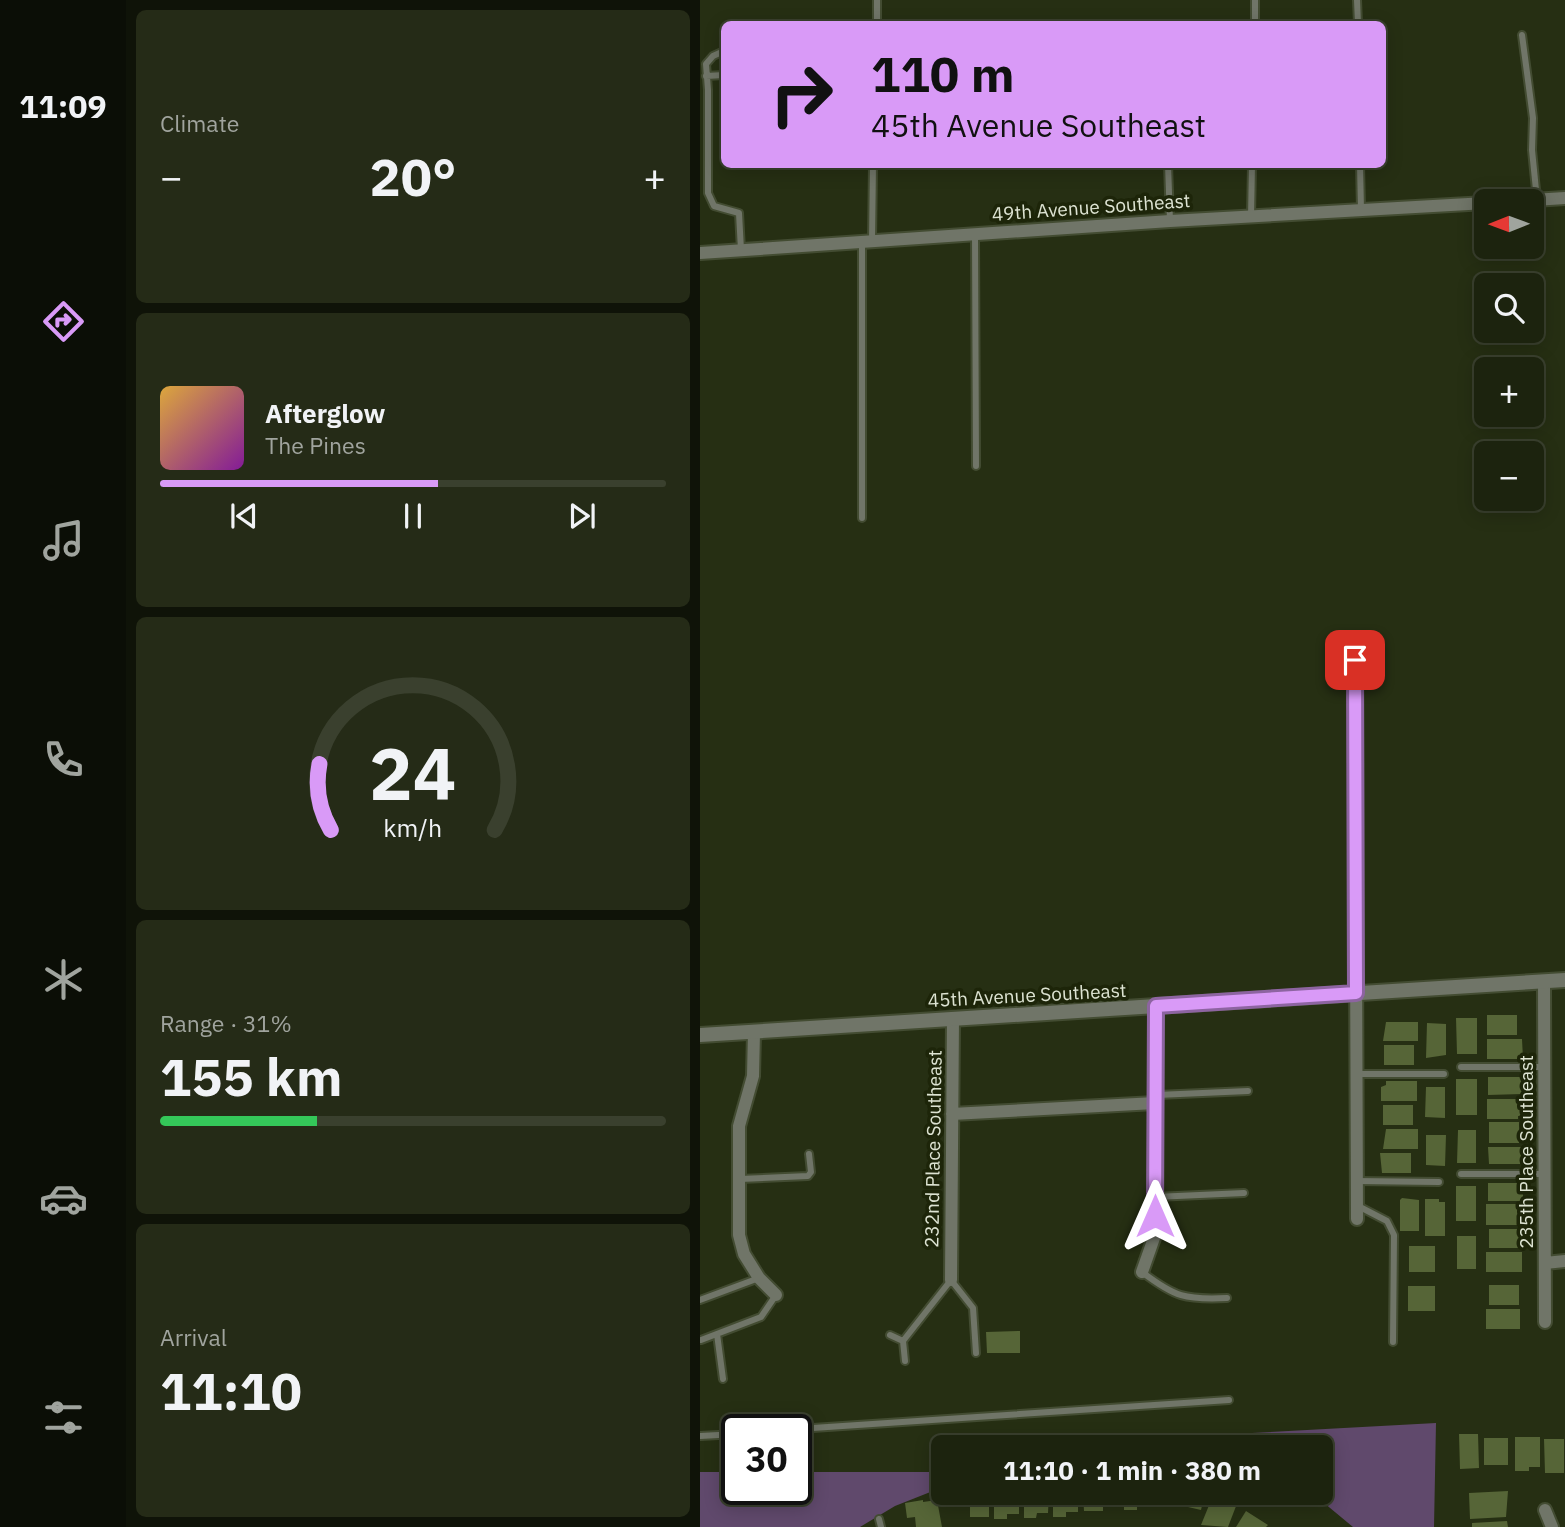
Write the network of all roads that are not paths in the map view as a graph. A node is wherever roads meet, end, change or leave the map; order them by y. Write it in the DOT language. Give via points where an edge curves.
graph roads {
  1 [pos="877,0"];
  2 [pos="1255,0"];
  3 [pos="1357,0"];
  4 [pos="877,21"];
  5 [pos="1255,21"];
  6 [pos="1358,21"];
  7 [pos="1522,35"];
  8 [pos="721,53"];
  9 [pos="721,75"];
  10 [pos="706,76"];
  11 [pos="873,168"];
  12 [pos="1168,168"];
  13 [pos="1252,168"];
  14 [pos="1360,168"];
  15 [pos="1536,189"];
  16 [pos="1565,198"];
  17 [pos="1544,200"];
  18 [pos="1474,204"];
  19 [pos="1361,212"];
  20 [pos="1251,217"];
  21 [pos="1170,221"];
  22 [pos="975,234"];
  23 [pos="867,241"];
  24 [pos="741,250"];
  25 [pos="700,253"];
  26 [pos="976,466"];
  27 [pos="862,518"];
  28 [pos="1355,660"];
  29 [pos="1565,980"];
  30 [pos="1544,981"];
  31 [pos="1356,993"];
  32 [pos="1156,1006"];
  33 [pos="953,1018"];
  34 [pos="754,1032"];
  35 [pos="700,1035"];
  36 [pos="1461,1067"];
  37 [pos="1544,1068"];
  38 [pos="1356,1074"];
  39 [pos="1444,1074"];
  40 [pos="1248,1091"];
  41 [pos="1155,1099"];
  42 [pos="952,1114"];
  43 [pos="809,1154"];
  44 [pos="1461,1174"];
  45 [pos="1545,1174"];
  46 [pos="738,1179"];
  47 [pos="1356,1181"];
  48 [pos="1439,1182"];
  49 [pos="1244,1194"];
  50 [pos="1155,1197"];
  51 [pos="1357,1206"];
  52 [pos="1357,1219"];
  53 [pos="1565,1261"];
  54 [pos="1545,1263"];
  55 [pos="1142,1272"];
  56 [pos="759,1278"];
  57 [pos="951,1280"];
  58 [pos="776,1295"];
  59 [pos="1227,1298"];
  60 [pos="700,1300"];
  61 [pos="1545,1322"];
  62 [pos="716,1334"];
  63 [pos="890,1335"];
  64 [pos="701,1340"];
  65 [pos="903,1340"];
  66 [pos="1394,1342"];
  67 [pos="976,1353"];
  68 [pos="905,1361"];
  69 [pos="723,1379"];
  70 [pos="1229,1400"];
  71 [pos="812,1428"];
  72 [pos="721,1435"];
  73 [pos="700,1436"];
  74 [pos="1545,1510"];
  75 [pos="878,1519"];
  76 [pos="881,1527"];
  77 [pos="1552,1527"];
  1 -- 4 [label="lane"];
  2 -- 5 [label="lane"];
  3 -- 6 [label="lane"];
  7 -- 15 [label="lane"];
  8 -- 10 [label="lane" via="708,61"];
  9 -- 10 [label="lane"];
  10 -- 24 [label="lane" via="710,201 718,209 739,213"];
  11 -- 23 [label="lane"];
  12 -- 21 [label="lane"];
  13 -- 20 [label="lane"];
  14 -- 19 [label="lane"];
  16 -- 17 [label="street"];
  18 -- 19 [label="street, 49th Avenue Southeast"];
  19 -- 20 [label="street, 49th Avenue Southeast"];
  20 -- 21 [label="street, 49th Avenue Southeast"];
  21 -- 22 [label="street, 49th Avenue Southeast"];
  22 -- 23 [label="street, 49th Avenue Southeast"];
  22 -- 26 [label="lane"];
  23 -- 24 [label="street, 49th Avenue Southeast"];
  23 -- 27 [label="lane"];
  24 -- 25 [label="street, 49th Avenue Southeast"];
  28 -- 31 [label="street"];
  29 -- 30 [label="street, 45th Avenue Southeast"];
  30 -- 31 [label="street, 45th Avenue Southeast"];
  30 -- 37 [label="street, 235th Place Southeast"];
  31 -- 32 [label="street, 45th Avenue Southeast"];
  31 -- 38 [label="street"];
  32 -- 33 [label="street, 45th Avenue Southeast"];
  32 -- 41 [label="street"];
  33 -- 34 [label="street, 45th Avenue Southeast"];
  33 -- 42 [label="street, 232nd Place Southeast"];
  34 -- 35 [label="street, 45th Avenue Southeast"];
  34 -- 46 [label="street" via="753,1076 739,1126"];
  36 -- 37 [label="lane"];
  37 -- 45 [label="street, 235th Place Southeast"];
  38 -- 39 [label="lane"];
  38 -- 47 [label="street"];
  40 -- 41 [label="lane"];
  41 -- 42 [label="street"];
  41 -- 50 [label="street"];
  42 -- 57 [label="street, 232nd Place Southeast"];
  43 -- 46 [label="lane" via="808,1176"];
  44 -- 45 [label="lane"];
  45 -- 54 [label="street, 235th Place Southeast"];
  46 -- 56 [label="street" via="739,1234 744,1254"];
  47 -- 48 [label="lane"];
  47 -- 51 [label="street"];
  49 -- 50 [label="lane"];
  50 -- 55 [label="street" via="1155,1235"];
  51 -- 52 [label="street"];
  51 -- 66 [label="lane" via="1392,1227"];
  53 -- 54 [label="street"];
  54 -- 61 [label="street, 235th Place Southeast"];
  55 -- 59 [label="lane" via="1177,1295"];
  56 -- 58 [label="street"];
  56 -- 60 [label="lane"];
  57 -- 65 [label="lane"];
  57 -- 67 [label="lane" via="973,1308"];
  58 -- 62 [label="lane" via="761,1317"];
  62 -- 64 [label="lane"];
  62 -- 69 [label="lane"];
  63 -- 65 [label="lane"];
  65 -- 68 [label="lane"];
  70 -- 71 [label="lane"];
  72 -- 73 [label="lane"];
  74 -- 77 [label="street"];
  75 -- 76 [label="lane"];
}
